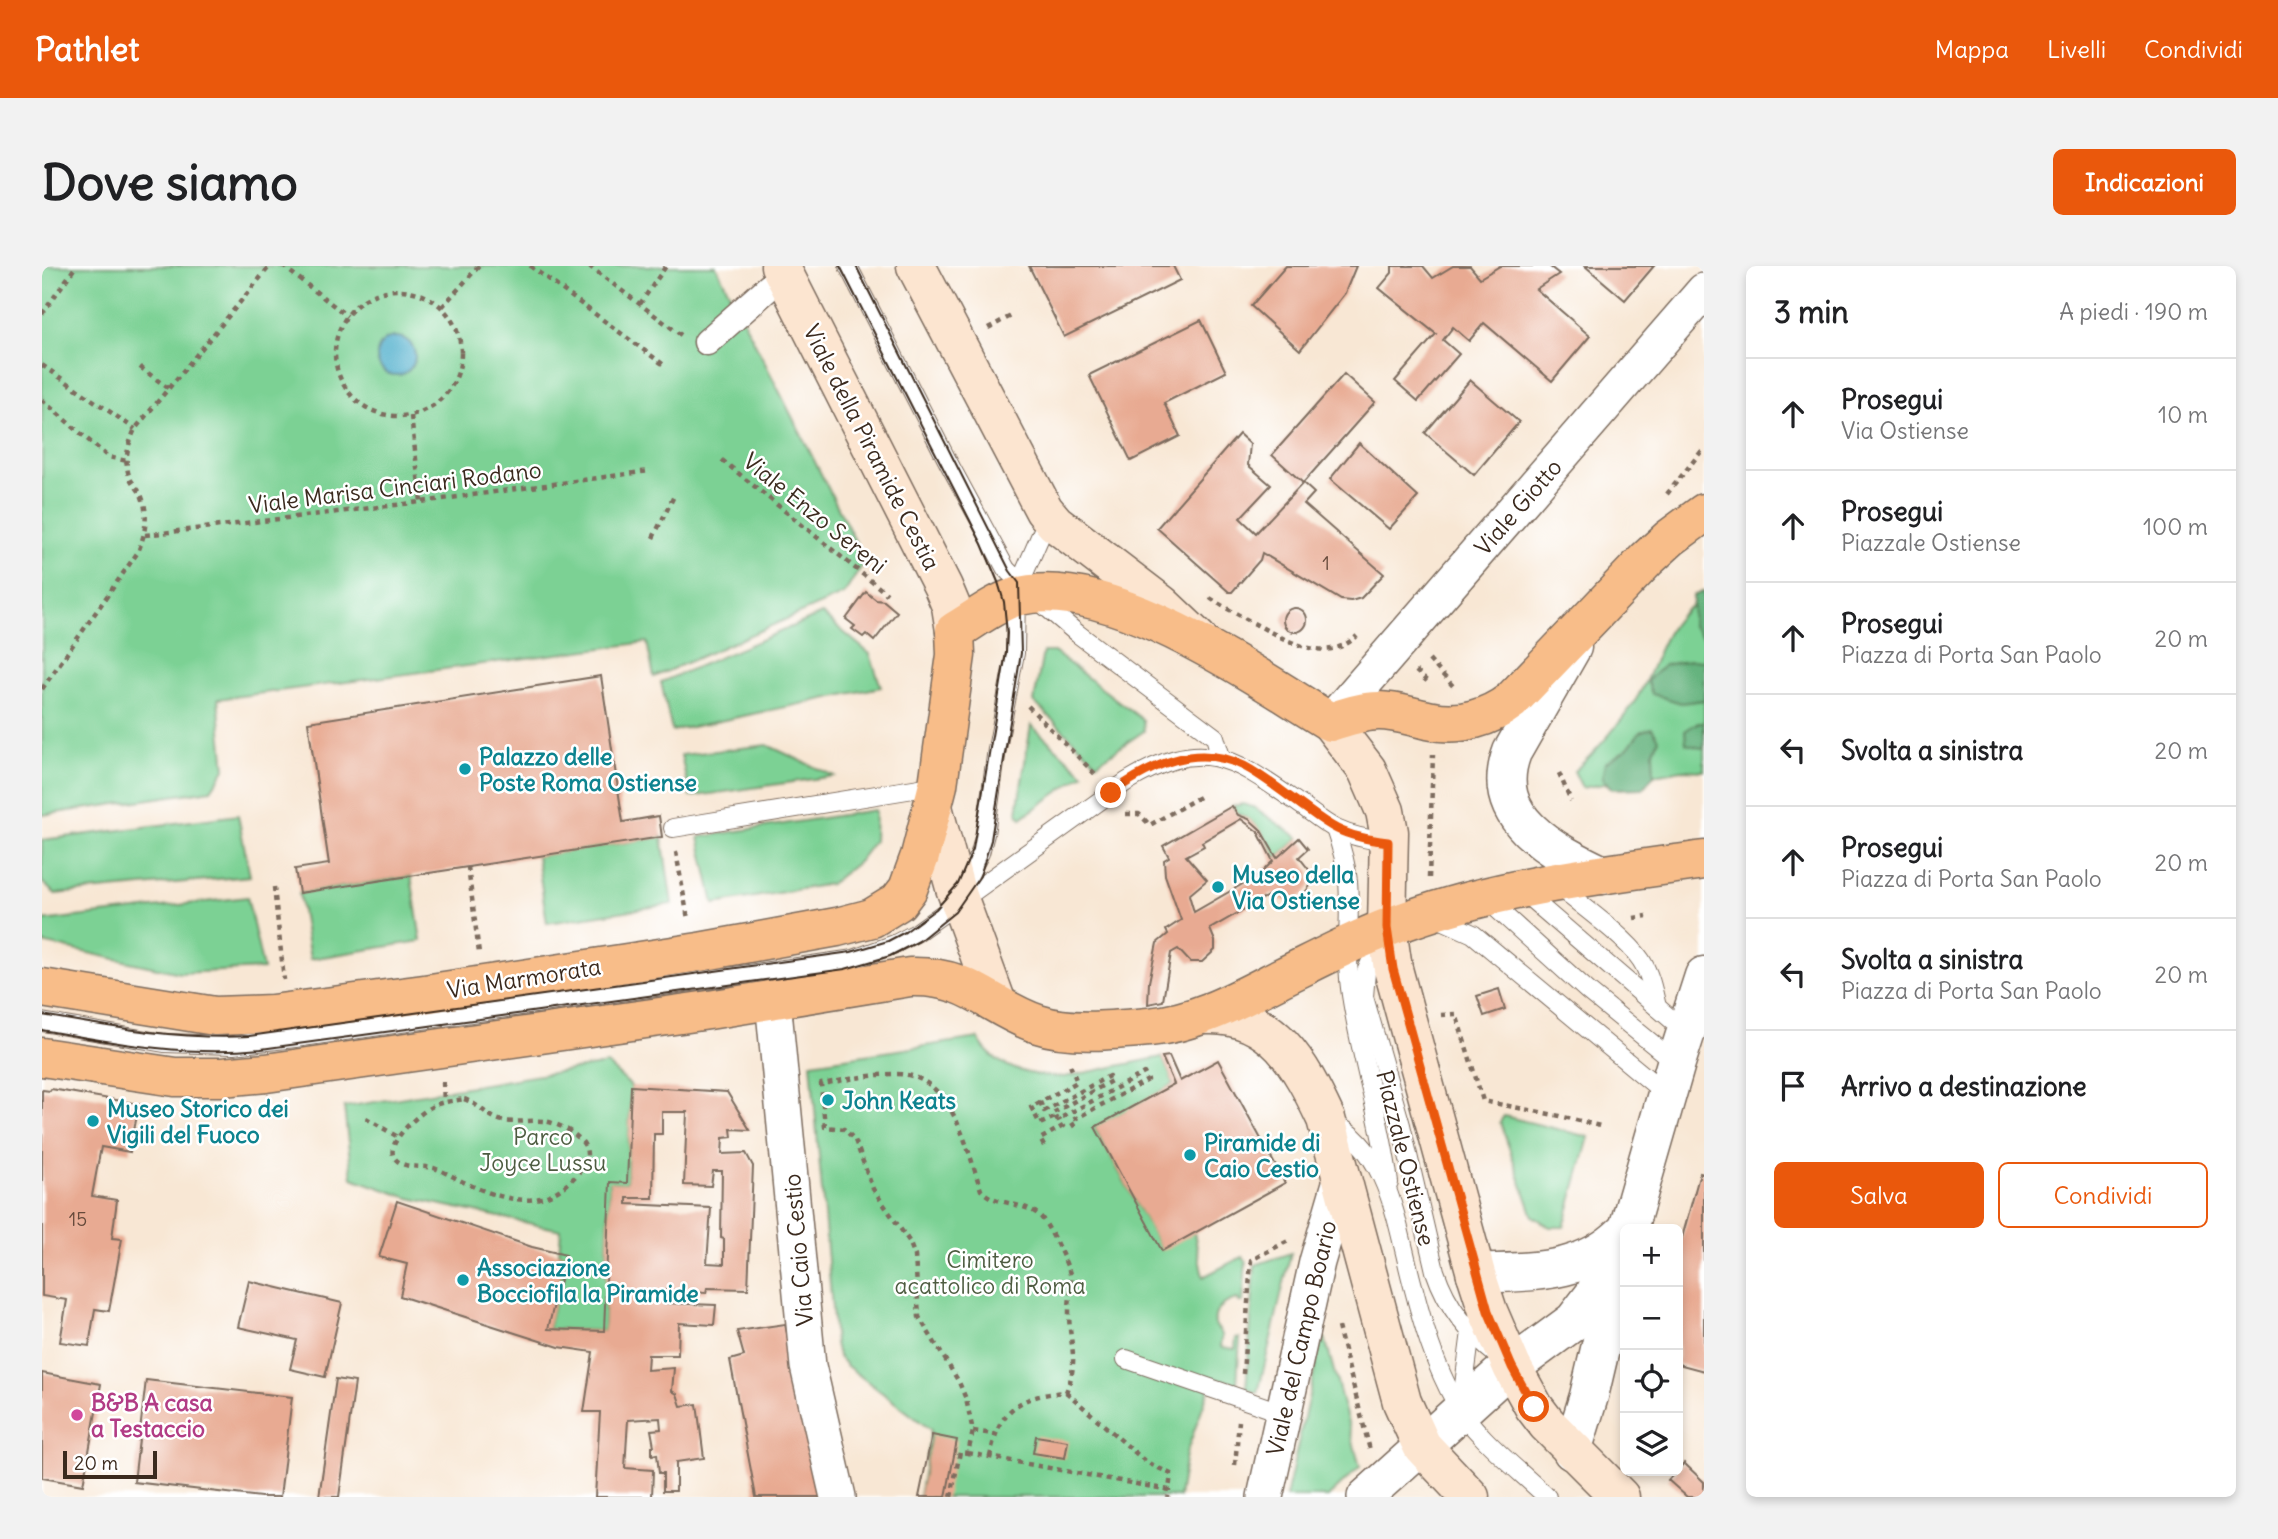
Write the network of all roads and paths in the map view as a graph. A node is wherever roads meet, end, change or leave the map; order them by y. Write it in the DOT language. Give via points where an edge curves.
graph roads {
  1 [pos="76,266"];
  2 [pos="270,266"];
  3 [pos="283,266"];
  4 [pos="479,266"];
  5 [pos="530,266"];
  6 [pos="666,266"];
  7 [pos="848,266"];
  8 [pos="916,266"];
  9 [pos="592,267"];
  10 [pos="782,270"];
  11 [pos="1704,291"];
  12 [pos="640,304"];
  13 [pos="442,307"];
  14 [pos="42,314"];
  15 [pos="347,316"];
  16 [pos="697,341"];
  17 [pos="42,365"];
  18 [pos="664,365"];
  19 [pos="139,367"];
  20 [pos="168,388"];
  21 [pos="42,400"];
  22 [pos="411,416"];
  23 [pos="135,429"];
  24 [pos="722,460"];
  25 [pos="127,461"];
  26 [pos="649,471"];
  27 [pos="675,494"];
  28 [pos="421,502"];
  29 [pos="1704,513"];
  30 [pos="1049,516"];
  31 [pos="145,535"];
  32 [pos="653,538"];
  33 [pos="1022,592"];
  34 [pos="1202,593"];
  35 [pos="887,594"];
  36 [pos="1585,624"];
  37 [pos="956,631"];
  38 [pos="1207,648"];
  39 [pos="1392,649"];
  40 [pos="1429,660"];
  41 [pos="42,689"];
  42 [pos="1458,690"];
  43 [pos="1024,702"];
  44 [pos="1433,721"];
  45 [pos="1330,722"];
  46 [pos="1221,757"];
  47 [pos="1559,773"];
  48 [pos="1101,779"];
  49 [pos="936,796"];
  50 [pos="1200,796"];
  51 [pos="1571,801"];
  52 [pos="1119,805"];
  53 [pos="673,828"];
  54 [pos="1335,829"];
  55 [pos="1388,842"];
  56 [pos="676,850"];
  57 [pos="1704,860"];
  58 [pos="468,867"];
  59 [pos="1603,875"];
  60 [pos="274,887"];
  61 [pos="1520,891"];
  62 [pos="954,902"];
  63 [pos="685,914"];
  64 [pos="1426,914"];
  65 [pos="1387,928"];
  66 [pos="478,942"];
  67 [pos="1347,945"];
  68 [pos="1704,976"];
  69 [pos="42,988"];
  70 [pos="285,988"];
  71 [pos="773,1000"];
  72 [pos="997,1003"];
  73 [pos="1657,1006"];
  74 [pos="1206,1015"];
  75 [pos="1435,1015"];
  76 [pos="215,1016"];
  77 [pos="42,1022"];
  78 [pos="164,1043"];
  79 [pos="42,1057"];
  80 [pos="1676,1063"];
  81 [pos="1070,1065"];
  82 [pos="442,1080"];
  83 [pos="444,1102"];
  84 [pos="1040,1102"];
  85 [pos="366,1118"];
  86 [pos="1057,1118"];
  87 [pos="1326,1119"];
  88 [pos="1604,1127"];
  89 [pos="1076,1129"];
  90 [pos="398,1137"];
  91 [pos="1044,1146"];
  92 [pos="1342,1180"];
  93 [pos="1390,1191"];
  94 [pos="1628,1224"];
  95 [pos="1620,1237"];
  96 [pos="1294,1238"];
  97 [pos="1620,1243"];
  98 [pos="1620,1261"];
  99 [pos="1476,1274"];
  100 [pos="1331,1320"];
  101 [pos="1471,1332"];
  102 [pos="1126,1359"];
  103 [pos="1512,1367"];
  104 [pos="1066,1392"];
  105 [pos="1241,1399"];
  106 [pos="1460,1410"];
  107 [pos="1283,1413"];
  108 [pos="973,1431"];
  109 [pos="994,1434"];
  110 [pos="1422,1446"];
  111 [pos="1572,1451"];
  112 [pos="968,1453"];
  113 [pos="1372,1456"];
  114 [pos="990,1457"];
  115 [pos="1235,1472"];
  116 [pos="1169,1490"];
  117 [pos="838,1497"];
  118 [pos="951,1497"];
  119 [pos="1168,1497"];
  120 [pos="1265,1497"];
  121 [pos="1365,1497"];
  122 [pos="1470,1497"];
  123 [pos="1547,1497"];
  124 [pos="1620,1497"];
  1 -- 14 [label="path"];
  2 -- 20 [label="path"];
  3 -- 15 [label="path"];
  4 -- 13 [label="path"];
  5 -- 18 [label="path"];
  6 -- 12 [label="path"];
  7 -- 33 [label="lane" via="995,551"];
  8 -- 30 [label="main road"];
  9 -- 12 [label="path"];
  10 -- 16 [label="street"];
  10 -- 37 [label="main road, Viale della Piramide Cestia" via="943,587"];
  11 -- 39 [label="street, Viale Giotto"];
  12 -- 16 [label="path"];
  13 -- 15 [label="path" via="420,294 400,290 379,293"];
  13 -- 22 [label="path" via="460,337 457,378 446,395"];
  15 -- 22 [label="path" via="337,336 339,379 351,397 368,410"];
  17 -- 23 [label="path"];
  19 -- 20 [label="path"];
  20 -- 23 [label="path"];
  21 -- 25 [label="path" via="108,457"];
  22 -- 28 [label="path"];
  23 -- 25 [label="path"];
  24 -- 35 [label="path, Viale Enzo Sereni"];
  25 -- 31 [label="path" via="130,478 142,497"];
  26 -- 28 [label="path, Viale Marisa Cinciari Rodano"];
  27 -- 32 [label="path"];
  28 -- 31 [label="path, Viale Marisa Cinciari Rodano"];
  29 -- 36 [label="main road" via="1657,550"];
  30 -- 33 [label="lane"];
  30 -- 38 [label="main road" via="1161,604"];
  31 -- 41 [label="path" via="138,552"];
  33 -- 37 [label="main road"];
  33 -- 38 [label="main road" via="1102,603"];
  33 -- 46 [label="lane" via="1215,737"];
  33 -- 62 [label="lane" via="985,834"];
  34 -- 39 [label="path" via="1303,647 1340,647 1366,628"];
  36 -- 44 [label="main road" via="1505,706 1471,720"];
  36 -- 59 [label="street" via="1513,752 1507,778 1513,809 1524,825 1553,849"];
  37 -- 49 [label="main road, Via Marmorata"];
  38 -- 45 [label="main road"];
  39 -- 44 [label="path" via="1434,688"];
  39 -- 45 [label="street, Viale Giotto"];
  40 -- 42 [label="path"];
  43 -- 48 [label="path"];
  44 -- 45 [label="main road" via="1379,711"];
  44 -- 64 [label="path"];
  45 -- 55 [label="main road" via="1375,785 1385,811"];
  46 -- 54 [label="lane" via="1251,770"];
  46 -- 62 [label="lane, Via Marmorata" via="1186,756 1139,774"];
  47 -- 51 [label="path"];
  49 -- 53 [label="lane"];
  49 -- 62 [label="main road"];
  49 -- 76 [label="main road, Via Marmorata" via="908,889 888,910 862,921 699,952 424,994 272,1014"];
  50 -- 52 [label="path" via="1150,825"];
  54 -- 55 [label="lane"];
  54 -- 67 [label="lane, Piazzale Ostiense" via="1348,881"];
  55 -- 65 [label="main road"];
  56 -- 63 [label="path"];
  57 -- 59 [label="main road"];
  58 -- 66 [label="path"];
  59 -- 61 [label="main road"];
  60 -- 70 [label="path"];
  61 -- 64 [label="main road"];
  61 -- 73 [label="lane"];
  61 -- 73 [label="lane" via="1629,946 1649,976"];
  61 -- 80 [label="lane" via="1589,992"];
  62 -- 72 [label="main road"];
  62 -- 78 [label="lane, Via Marmorata" via="911,936 840,962 295,1038 233,1045"];
  64 -- 65 [label="main road"];
  64 -- 80 [label="lane" via="1473,934"];
  65 -- 67 [label="main road"];
  65 -- 99 [label="main road, Piazzale Ostiense" via="1393,969"];
  65 -- 101 [label="lane, Piazzale Ostiense" via="1366,972 1364,997 1401,1125 1437,1278 1454,1312"];
  67 -- 74 [label="main road"];
  67 -- 93 [label="lane, Piazzale Ostiense" via="1358,1037"];
  68 -- 80 [label="street"];
  69 -- 76 [label="main road, Via Marmorata"];
  71 -- 72 [label="main road" via="920,977 961,984"];
  71 -- 79 [label="main road" via="305,1069 222,1077 152,1075"];
  71 -- 117 [label="street, Via Caio Cestio" via="808,1366"];
  72 -- 74 [label="main road" via="1042,1026 1080,1030 1150,1027"];
  73 -- 80 [label="lane"];
  74 -- 87 [label="main road, Piazzale Ostiense" via="1232,1016 1272,1035 1296,1061"];
  75 -- 88 [label="path" via="1456,1014 1483,1101"];
  76 -- 78 [label="lane"];
  77 -- 78 [label="lane, Via Marmorata"];
  80 -- 94 [label="street"];
  81 -- 84 [label="path" via="1077,1082"];
  82 -- 83 [label="path"];
  83 -- 90 [label="path" via="431,1106"];
  83 -- 90 [label="path" via="464,1099 502,1121 558,1126 579,1139 585,1147 586,1163 561,1191 528,1200 492,1194 435,1169 404,1166 392,1154"];
  84 -- 86 [label="path" via="1031,1107 1040,1124"];
  84 -- 86 [label="path" via="1044,1111 1109,1076 1111,1081 1053,1113"];
  85 -- 90 [label="path"];
  86 -- 89 [label="path" via="1144,1073 1148,1080 1071,1121"];
  86 -- 91 [label="path" via="1063,1126 1040,1139"];
  87 -- 92 [label="main road, Piazzale Ostiense"];
  87 -- 93 [label="lane, Piazzale Ostiense" via="1355,1138"];
  92 -- 107 [label="street, Viale del Campo Boario" via="1317,1262"];
  92 -- 110 [label="main road, Piazzale Ostiense" via="1402,1402"];
  93 -- 106 [label="lane, Piazzale Ostiense" via="1428,1336"];
  95 -- 99 [label="street" via="1603,1252 1565,1267"];
  96 -- 105 [label="path" via="1251,1260"];
  97 -- 103 [label="street" via="1586,1307 1562,1331"];
  98 -- 111 [label="street"];
  99 -- 101 [label="lane"];
  99 -- 103 [label="main road, Piazzale Ostiense"];
  100 -- 113 [label="path" via="1338,1325"];
  101 -- 103 [label="lane, Piazzale Ostiense"];
  101 -- 106 [label="lane"];
  102 -- 105 [label="lane"];
  103 -- 106 [label="street"];
  103 -- 111 [label="main road" via="1534,1407"];
  104 -- 108 [label="path" via="1074,1356 1069,1270 1041,1217 985,1194 950,1106 930,1086 897,1074 821,1084 825,1127 844,1129 855,1140 873,1189 909,1241 915,1256 919,1317 959,1382"];
  104 -- 109 [label="path" via="1022,1402 1002,1419"];
  104 -- 116 [label="path" via="1149,1464 1171,1474"];
  105 -- 107 [label="lane"];
  105 -- 115 [label="path"];
  106 -- 110 [label="street"];
  106 -- 123 [label="lane, Piazzale Ostiense"];
  107 -- 120 [label="street, Viale del Campo Boario"];
  108 -- 109 [label="path"];
  108 -- 112 [label="path"];
  109 -- 114 [label="path"];
  110 -- 121 [label="street"];
  110 -- 122 [label="main road, Piazzale Ostiense"];
  111 -- 124 [label="main road"];
  112 -- 114 [label="path"];
  112 -- 118 [label="path" via="960,1452"];
  114 -- 116 [label="path"];
  116 -- 119 [label="path"];
}
